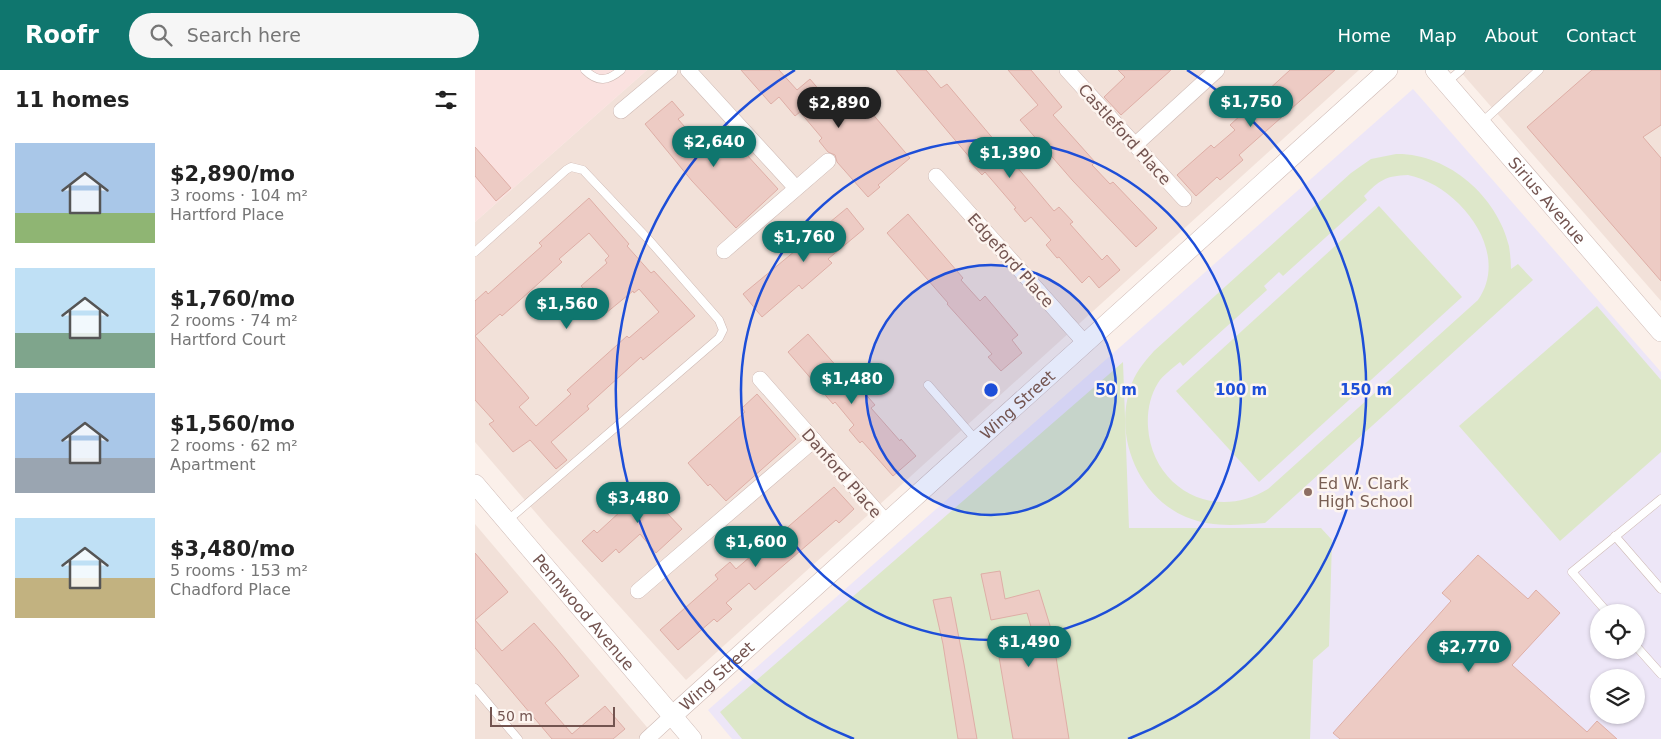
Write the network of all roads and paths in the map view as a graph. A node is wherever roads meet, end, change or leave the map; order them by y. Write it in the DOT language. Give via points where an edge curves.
graph roads {
  1 [pos="585,70"];
  2 [pos="621,70"];
  3 [pos="670,70"];
  4 [pos="689,70"];
  5 [pos="1067,70"];
  6 [pos="1217,70"];
  7 [pos="1388,70"];
  8 [pos="1461,70"];
  9 [pos="1539,70"];
  10 [pos="1441,76"];
  11 [pos="621,111"];
  12 [pos="1481,123"];
  13 [pos="1135,145"];
  14 [pos="828,161"];
  15 [pos="936,176"];
  16 [pos="796,188"];
  17 [pos="1184,199"];
  18 [pos="724,251"];
  19 [pos="475,252"];
  20 [pos="1661,332"];
  21 [pos="1085,343"];
  22 [pos="760,379"];
  23 [pos="928,385"];
  24 [pos="814,440"];
  25 [pos="976,441"];
  26 [pos="475,484"];
  27 [pos="1659,503"];
  28 [pos="507,522"];
  29 [pos="886,522"];
  30 [pos="1615,536"];
  31 [pos="1661,588"];
  32 [pos="638,592"];
  33 [pos="1600,604"];
  34 [pos="1645,656"];
  35 [pos="1661,674"];
  36 [pos="475,688"];
  37 [pos="673,716"];
  38 [pos="518,739"];
  39 [pos="647,739"];
  40 [pos="692,739"];
  1 -- 2 [label="lane" via="605,80"];
  3 -- 11 [label="street"];
  4 -- 16 [label="street"];
  5 -- 13 [label="street, Castleford Place"];
  6 -- 13 [label="street"];
  7 -- 21 [label="street, Wing Street"];
  8 -- 10 [label="lane"];
  9 -- 12 [label="lane"];
  10 -- 12 [label="street, Sirius Avenue"];
  12 -- 20 [label="street, Sirius Avenue"];
  13 -- 17 [label="street, Castleford Place"];
  14 -- 16 [label="street"];
  15 -- 21 [label="street, Edgeford Place"];
  16 -- 18 [label="street"];
  19 -- 28 [label="lane" via="566,170 571,167 583,170 643,233 719,320 723,330 719,338"];
  21 -- 25 [label="street, Wing Street"];
  22 -- 24 [label="street, Danford Place"];
  23 -- 25 [label="lane"];
  24 -- 29 [label="street, Danford Place"];
  24 -- 32 [label="street"];
  25 -- 29 [label="street, Wing Street"];
  26 -- 28 [label="street, Pennwood Avenue"];
  27 -- 30 [label="lane"];
  28 -- 37 [label="street, Pennwood Avenue"];
  29 -- 37 [label="street, Wing Street"];
  30 -- 31 [label="lane"];
  30 -- 33 [label="lane" via="1572,572"];
  34 -- 35 [label="lane"];
  36 -- 38 [label="lane"];
  37 -- 39 [label="street, Wing Street"];
  37 -- 40 [label="street, Pennwood Avenue"];
}
